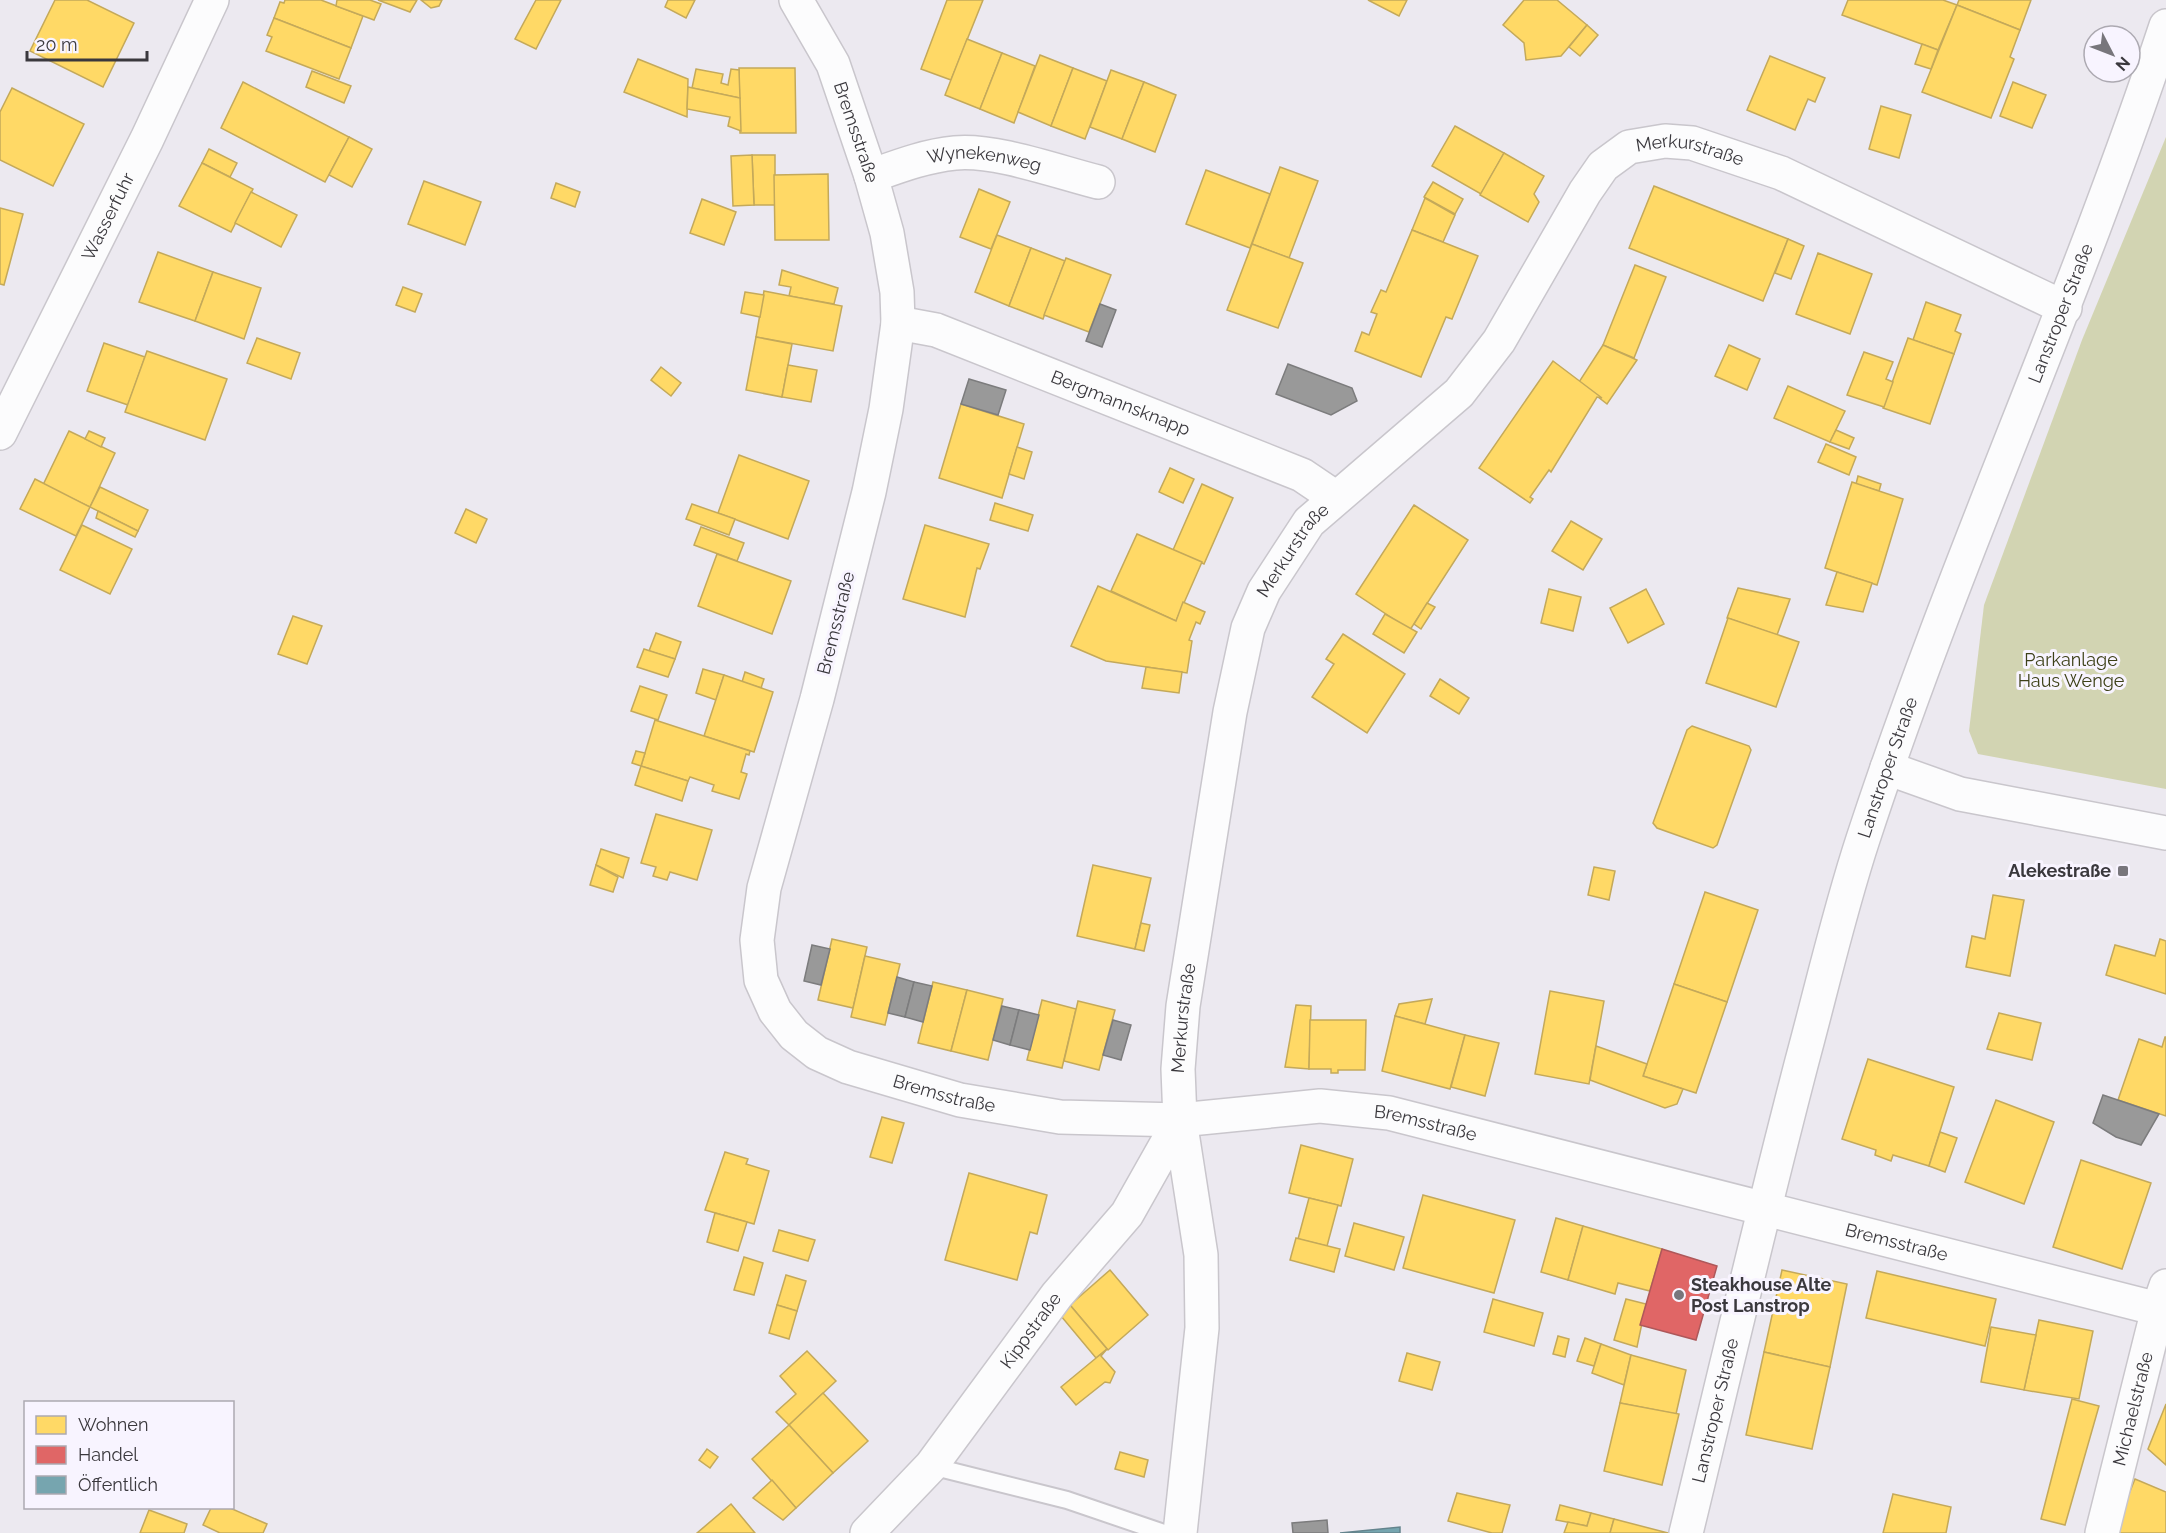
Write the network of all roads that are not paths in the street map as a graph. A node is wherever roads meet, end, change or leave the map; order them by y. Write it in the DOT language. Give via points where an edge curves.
graph roads {
  1 [pos="212,0"];
  2 [pos="796,0"];
  3 [pos="2166,26"];
  4 [pos="871,176"];
  5 [pos="1098,182"];
  6 [pos="2065,308"];
  7 [pos="898,323"];
  8 [pos="0,433"];
  9 [pos="1336,498"];
  10 [pos="1887,768"];
  11 [pos="2166,833"];
  12 [pos="1180,1120"];
  13 [pos="1764,1207"];
  14 [pos="2162,1298"];
  15 [pos="931,1466"];
  16 [pos="867,1533"];
  17 [pos="1164,1533"];
  18 [pos="1180,1533"];
  19 [pos="1686,1533"];
  20 [pos="2102,1533"];
  1 -- 8 [label="street, Wasserfuhr" via="142,150"];
  2 -- 4 [label="street, Bremsstraße" via="833,64"];
  3 -- 6 [label="street, Lanstroper Straße"];
  4 -- 5 [label="street, Wynekenweg" via="925,157 958,152 991,155"];
  4 -- 7 [label="street, Bremsstraße" via="887,233"];
  6 -- 9 [label="street, Merkurstraße" via="1781,173 1692,143 1665,141 1629,147 1603,166 1584,192 1499,341 1475,374 1459,393"];
  6 -- 10 [label="street, Lanstroper Straße"];
  7 -- 9 [label="street, Bergmannsknapp" via="936,330 1292,471"];
  7 -- 12 [label="street, Bremsstraße" via="886,409 868,492 817,699 764,888 757,940 761,980 775,1011 794,1035 817,1053 848,1067 960,1100 1060,1117"];
  9 -- 12 [label="street, Merkurstraße" via="1309,522 1264,591 1248,628 1230,712 1183,1006 1178,1069"];
  10 -- 11 [label="street" via="1960,794"];
  10 -- 13 [label="street, Lanstroper Straße" via="1842,910"];
  12 -- 13 [label="street, Bremsstraße" via="1320,1106 1389,1113"];
  12 -- 15 [label="street, Kippstraße" via="1127,1214 1057,1295"];
  12 -- 18 [label="street, Merkurstraße" via="1201,1255 1202,1328"];
  13 -- 14 [label="street, Bremsstraße" via="1925,1251"];
  13 -- 19 [label="street, Lanstroper Straße"];
  14 -- 20 [label="street, Michaelstraße"];
  15 -- 16 [label="street, Kippstraße"];
  15 -- 17 [label="lane" via="1067,1500"];
}
